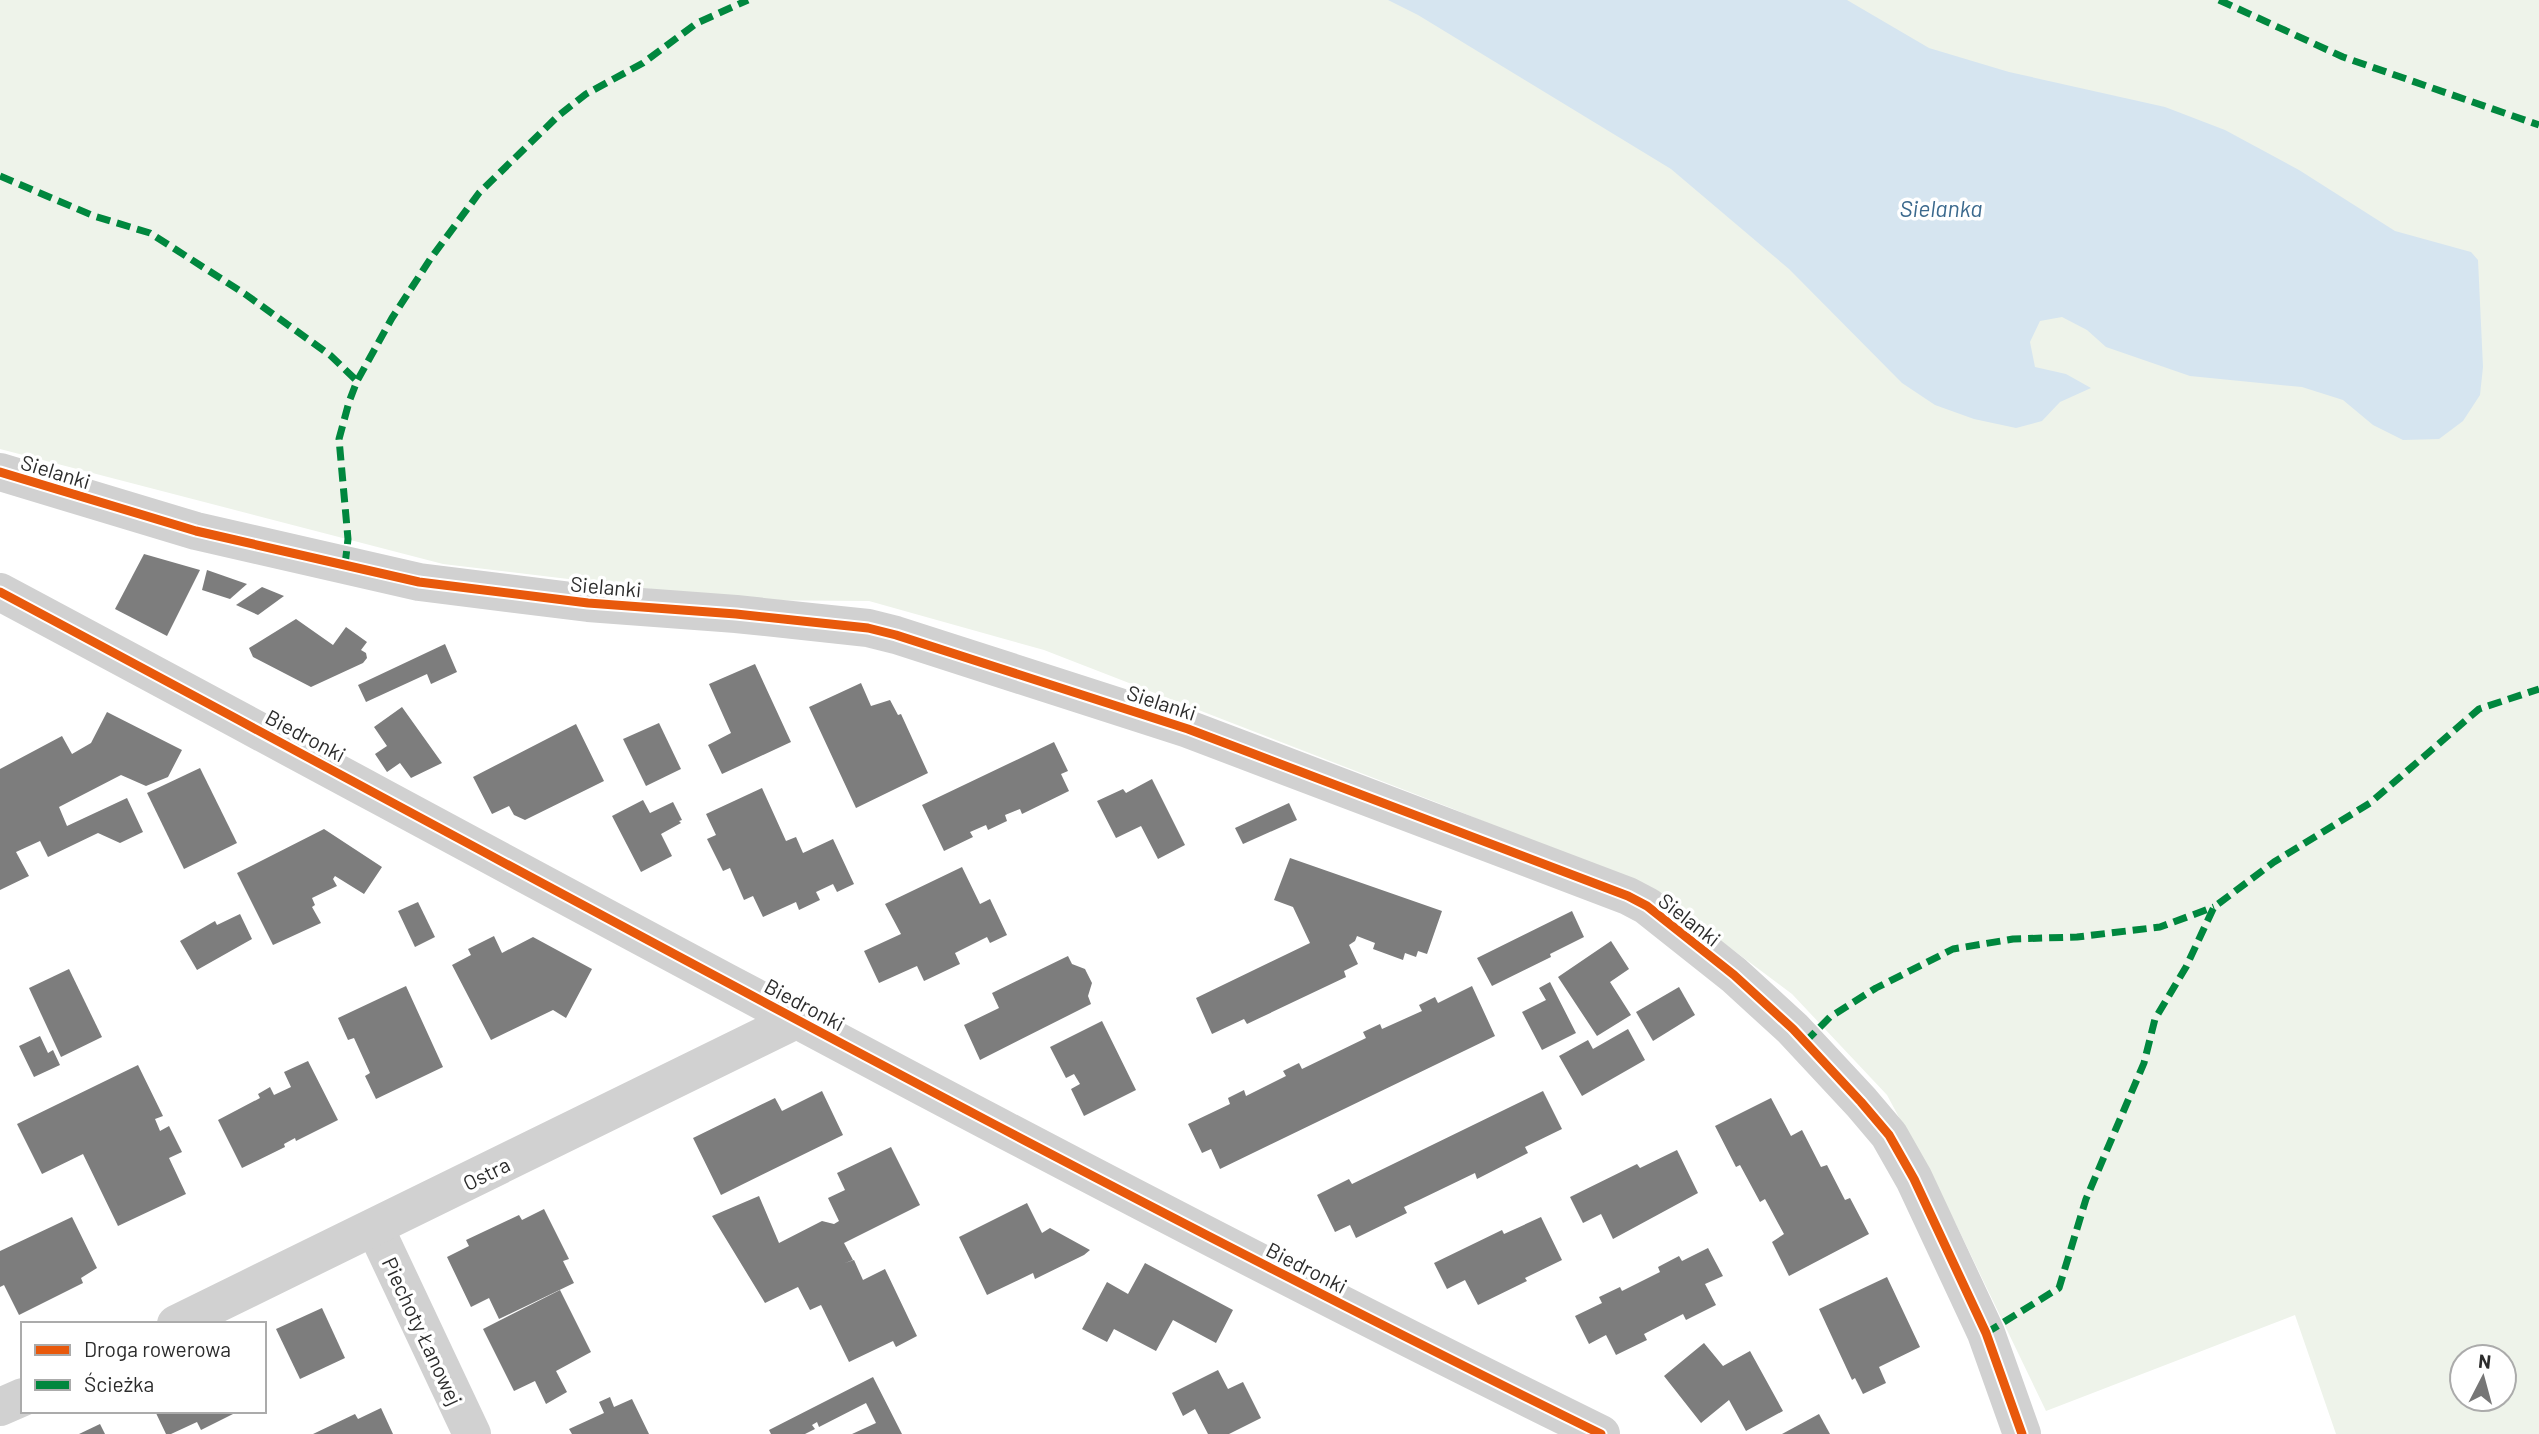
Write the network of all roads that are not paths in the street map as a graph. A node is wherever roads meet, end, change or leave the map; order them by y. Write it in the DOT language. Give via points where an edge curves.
graph roads {
  1 [pos="0,472"];
  2 [pos="0,592"];
  3 [pos="796,1020"];
  4 [pos="375,1228"];
  5 [pos="180,1322"];
  6 [pos="21,1398"];
  7 [pos="0,1407"];
  8 [pos="472,1434"];
  9 [pos="1601,1434"];
  10 [pos="2022,1434"];
  1 -- 10 [label="street, Sielanki" via="196,531 419,582 588,603 868,628 896,635 1188,729 1628,896 1734,975 1793,1029 1889,1135 1986,1333"];
  2 -- 3 [label="street, Biedronki"];
  3 -- 4 [label="street, Ostra"];
  3 -- 9 [label="street, Biedronki" via="1298,1283"];
  4 -- 5 [label="street, Ostra"];
  4 -- 8 [label="street, Piechoty Łanowej"];
  6 -- 7 [label="street"];
}
